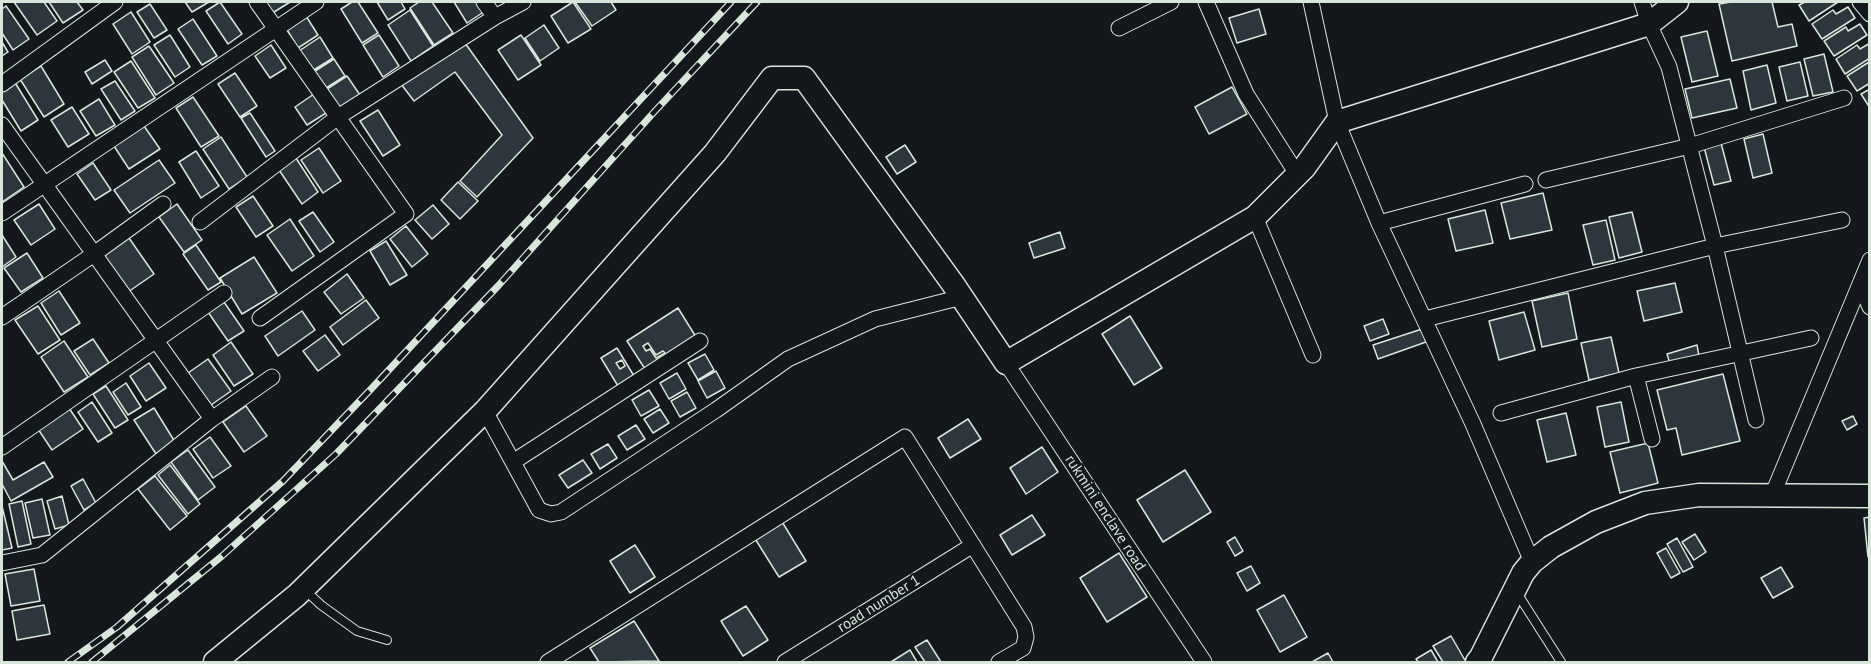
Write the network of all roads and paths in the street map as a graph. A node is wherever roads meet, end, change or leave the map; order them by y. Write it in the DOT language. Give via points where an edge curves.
graph roads {
  1 [pos="115,2"];
  2 [pos="257,2"];
  3 [pos="316,2"];
  4 [pos="484,2"];
  5 [pos="523,2"];
  6 [pos="1171,2"];
  7 [pos="1206,2"];
  8 [pos="1311,2"];
  9 [pos="1642,2"];
  10 [pos="1677,2"];
  11 [pos="1860,2"];
  12 [pos="1869,14"];
  13 [pos="495,17"];
  14 [pos="1649,24"];
  15 [pos="1119,28"];
  16 [pos="276,29"];
  17 [pos="2,84"];
  18 [pos="1844,98"];
  19 [pos="338,117"];
  20 [pos="1337,122"];
  21 [pos="2,125"];
  22 [pos="1690,146"];
  23 [pos="1297,174"];
  24 [pos="1546,180"];
  25 [pos="44,184"];
  26 [pos="1525,184"];
  27 [pos="163,204"];
  28 [pos="2,213"];
  29 [pos="1255,217"];
  30 [pos="1842,220"];
  31 [pos="200,222"];
  32 [pos="1378,223"];
  33 [pos="1715,246"];
  34 [pos="94,254"];
  35 [pos="1869,260"];
  36 [pos="1860,284"];
  37 [pos="224,293"];
  38 [pos="962,297"];
  39 [pos="1869,307"];
  40 [pos="2,317"];
  41 [pos="260,318"];
  42 [pos="1425,319"];
  43 [pos="1811,338"];
  44 [pos="155,340"];
  45 [pos="700,342"];
  46 [pos="1313,354"];
  47 [pos="1740,355"];
  48 [pos="1006,363"];
  49 [pos="1636,376"];
  50 [pos="272,377"];
  51 [pos="485,411"];
  52 [pos="1501,413"];
  53 [pos="212,419"];
  54 [pos="1756,420"];
  55 [pos="1652,439"];
  56 [pos="2,447"];
  57 [pos="513,462"];
  58 [pos="1772,496"];
  59 [pos="1869,496"];
  60 [pos="973,545"];
  61 [pos="1532,562"];
  62 [pos="2,563"];
  63 [pos="304,589"];
  64 [pos="1515,590"];
  65 [pos="387,640"];
  66 [pos="1201,661"];
  67 [pos="552,662"];
  68 [pos="215,663"];
  69 [pos="785,663"];
  70 [pos="999,663"];
  71 [pos="1477,663"];
  72 [pos="1562,663"];
  1 -- 17 [label="street"];
  2 -- 16 [label="street"];
  3 -- 16 [label="street"];
  4 -- 13 [label="street"];
  5 -- 13 [label="street"];
  6 -- 15 [label="street"];
  7 -- 23 [label="street" via="1246,93"];
  8 -- 20 [label="street"];
  9 -- 14 [label="street"];
  10 -- 14 [label="street"];
  11 -- 12 [label="street"];
  13 -- 19 [label="street"];
  14 -- 20 [label="street"];
  14 -- 22 [label="street" via="1669,67"];
  16 -- 19 [label="street"];
  16 -- 25 [label="street"];
  18 -- 22 [label="street"];
  19 -- 31 [label="street"];
  19 -- 41 [label="street" via="406,214"];
  20 -- 23 [label="street"];
  20 -- 32 [label="street"];
  21 -- 25 [label="street"];
  22 -- 24 [label="street"];
  22 -- 33 [label="street"];
  23 -- 29 [label="street"];
  25 -- 28 [label="street"];
  25 -- 34 [label="street"];
  26 -- 32 [label="street"];
  27 -- 34 [label="street"];
  29 -- 46 [label="street"];
  29 -- 48 [label="street"];
  30 -- 33 [label="street"];
  32 -- 42 [label="street"];
  33 -- 42 [label="street"];
  33 -- 47 [label="street"];
  34 -- 40 [label="street"];
  34 -- 44 [label="street"];
  35 -- 36 [label="street"];
  36 -- 39 [label="street"];
  36 -- 58 [label="street"];
  37 -- 44 [label="street"];
  38 -- 48 [label="street"];
  38 -- 51 [label="street" via="804,78 772,78 715,153"];
  38 -- 57 [label="street" via="875,319 788,359 561,513 539,510"];
  42 -- 61 [label="street"];
  43 -- 47 [label="street"];
  44 -- 53 [label="street"];
  44 -- 56 [label="street"];
  45 -- 57 [label="street"];
  47 -- 49 [label="street"];
  47 -- 54 [label="street"];
  48 -- 66 [label="street, rukmini enclave road"];
  49 -- 52 [label="street"];
  49 -- 55 [label="street"];
  50 -- 53 [label="street"];
  51 -- 57 [label="street"];
  51 -- 63 [label="street"];
  53 -- 62 [label="street" via="42,555"];
  58 -- 59 [label="street"];
  58 -- 61 [label="street" via="1699,495 1645,503 1596,522"];
  60 -- 67 [label="street" via="905,437"];
  60 -- 69 [label="street, road number 1"];
  60 -- 70 [label="street" via="1024,627 1023,648"];
  61 -- 64 [label="street"];
  63 -- 65 [label="lane" via="357,631"];
  63 -- 68 [label="street"];
  64 -- 71 [label="street"];
  64 -- 72 [label="lane"];
}
